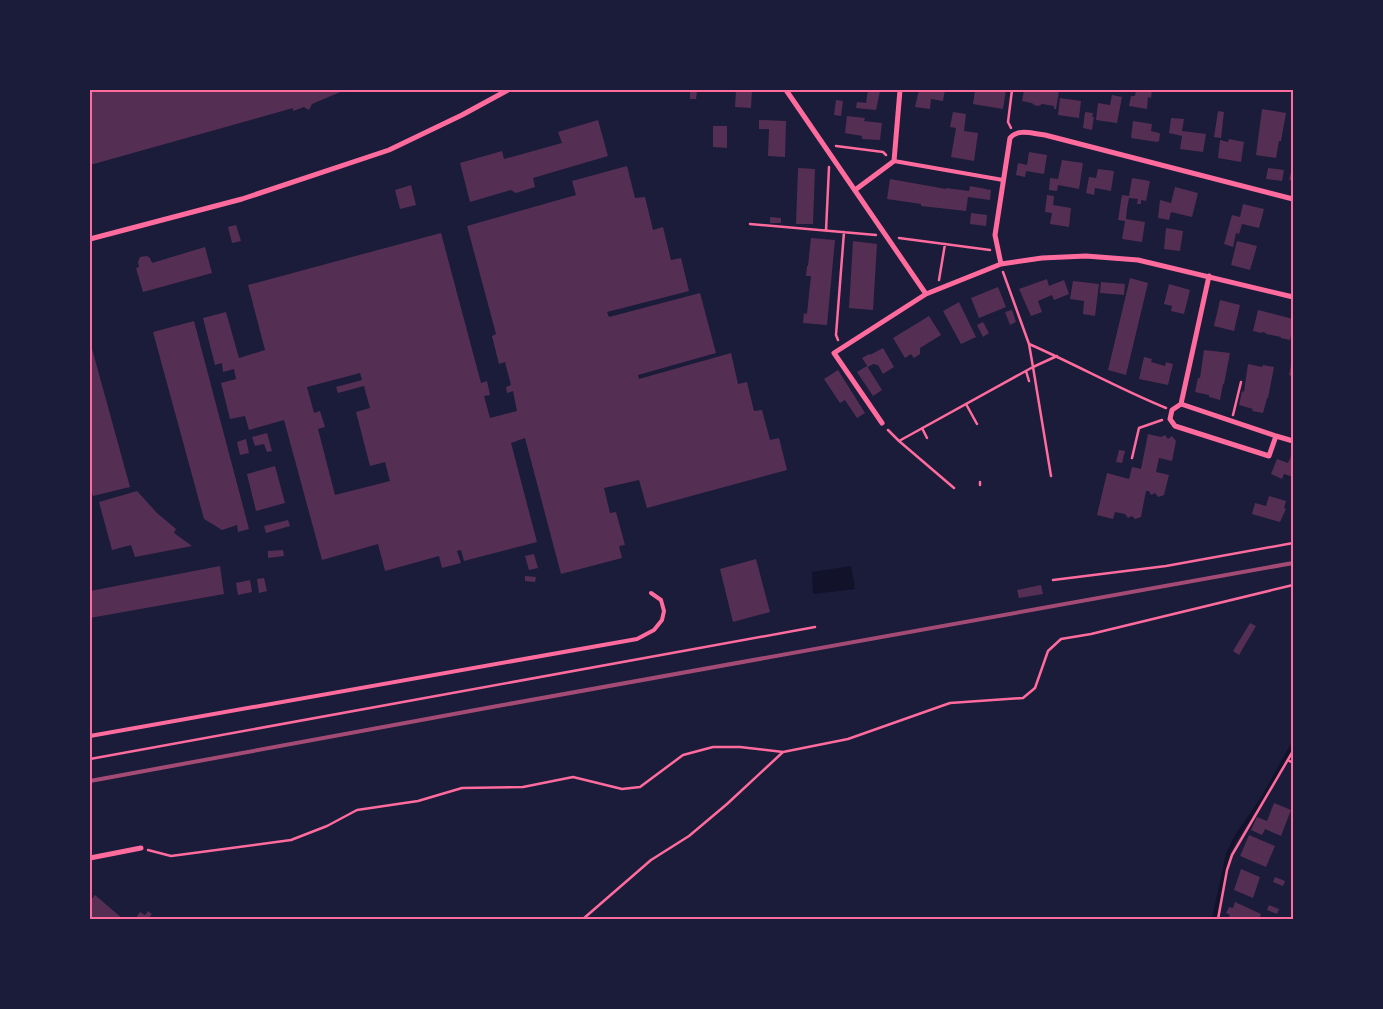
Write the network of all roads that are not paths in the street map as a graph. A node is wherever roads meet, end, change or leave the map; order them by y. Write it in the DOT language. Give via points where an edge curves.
graph roads {
  1 [pos="508,90"];
  2 [pos="786,90"];
  3 [pos="900,90"];
  4 [pos="894,162"];
  5 [pos="1003,180"];
  6 [pos="855,190"];
  7 [pos="1293,199"];
  8 [pos="90,239"];
  9 [pos="1001,264"];
  10 [pos="1210,276"];
  11 [pos="926,294"];
  12 [pos="1293,297"];
  13 [pos="1181,404"];
  14 [pos="882,423"];
  15 [pos="1276,436"];
  16 [pos="1293,441"];
  17 [pos="651,593"];
  18 [pos="90,736"];
  19 [pos="141,848"];
  20 [pos="90,858"];
  1 -- 8 [label="street" via="389,150 227,203"];
  2 -- 6 [label="street"];
  3 -- 4 [label="street"];
  4 -- 5 [label="lane"];
  4 -- 6 [label="street"];
  5 -- 7 [label="street" via="1010,138 1021,132 1045,135"];
  5 -- 9 [label="street" via="995,234"];
  6 -- 11 [label="street"];
  9 -- 10 [label="street" via="1086,256 1138,260"];
  9 -- 11 [label="street"];
  10 -- 12 [label="street"];
  10 -- 13 [label="street"];
  11 -- 14 [label="street" via="834,353"];
  13 -- 15 [label="street"];
  13 -- 15 [label="street" via="1172,410 1170,419 1175,426 1269,456"];
  15 -- 16 [label="street"];
  17 -- 18 [label="lane" via="661,600 662,620 654,630 637,638"];
  19 -- 20 [label="street"];
}
